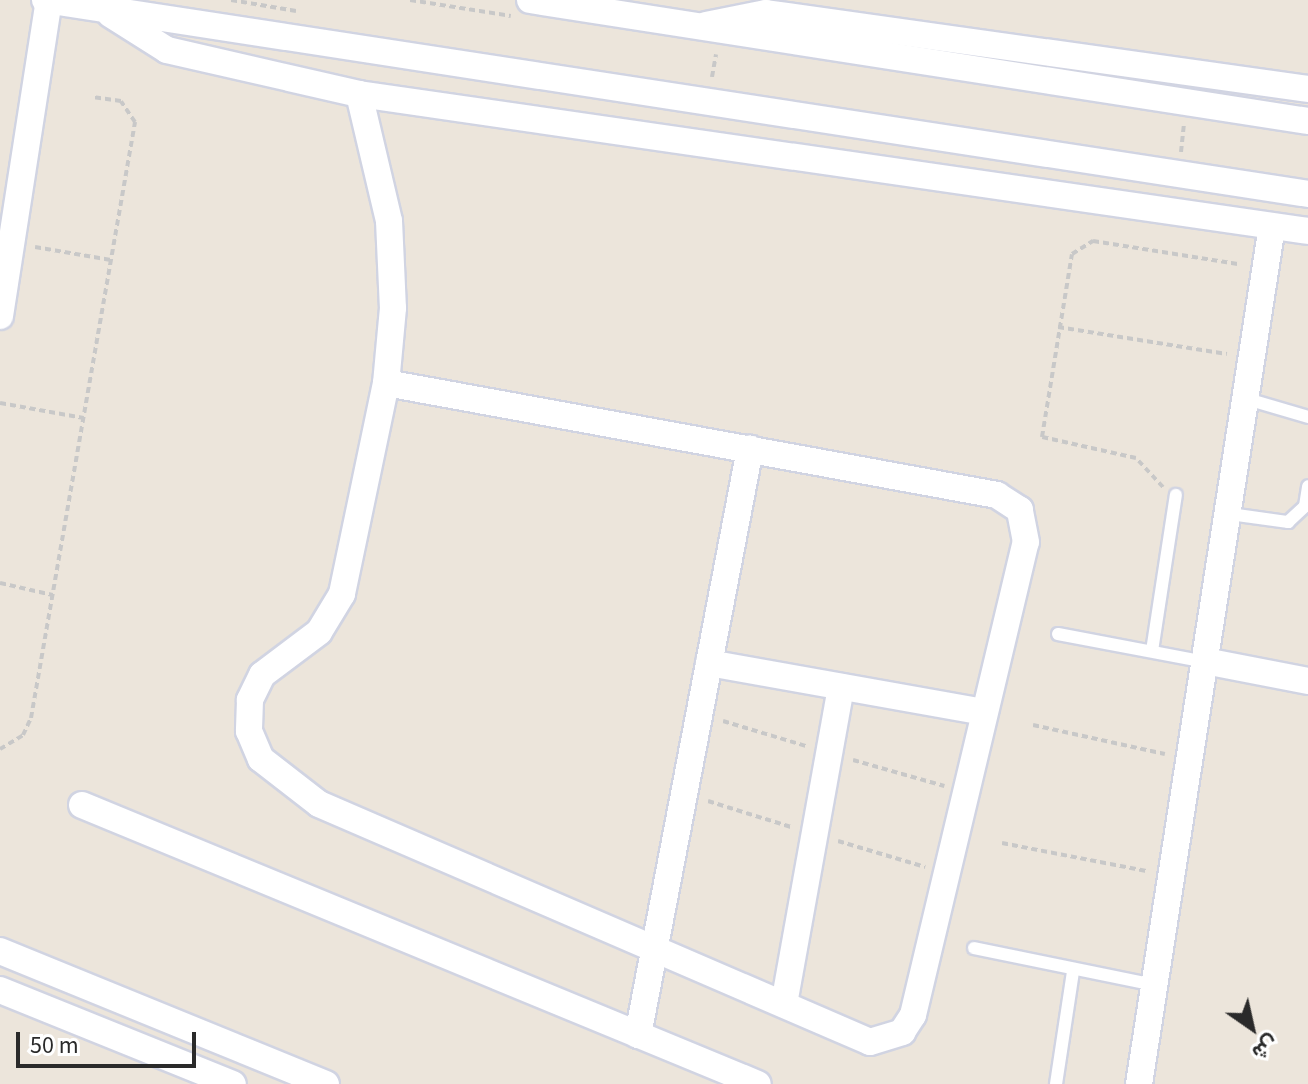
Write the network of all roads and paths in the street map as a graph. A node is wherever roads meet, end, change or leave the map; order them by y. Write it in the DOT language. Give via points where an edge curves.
graph roads {
  1 [pos="47,0"];
  2 [pos="530,0"];
  3 [pos="107,12"];
  4 [pos="709,30"];
  5 [pos="1308,89"];
  6 [pos="359,94"];
  7 [pos="94,97"];
  8 [pos="707,103"];
  9 [pos="1186,103"];
  10 [pos="1308,121"];
  11 [pos="1178,174"];
  12 [pos="1308,194"];
  13 [pos="1272,226"];
  14 [pos="1308,231"];
  15 [pos="12,244"];
  16 [pos="111,260"];
  17 [pos="1239,264"];
  18 [pos="0,316"];
  19 [pos="1058,327"];
  20 [pos="1253,358"];
  21 [pos="386,383"];
  22 [pos="1247,399"];
  23 [pos="0,403"];
  24 [pos="1308,417"];
  25 [pos="84,418"];
  26 [pos="750,449"];
  27 [pos="1308,486"];
  28 [pos="1176,495"];
  29 [pos="1230,514"];
  30 [pos="0,583"];
  31 [pos="53,595"];
  32 [pos="1058,634"];
  33 [pos="1152,651"];
  34 [pos="1210,662"];
  35 [pos="709,663"];
  36 [pos="1308,681"];
  37 [pos="841,687"];
  38 [pos="984,712"];
  39 [pos="1033,725"];
  40 [pos="0,749"];
  41 [pos="1191,759"];
  42 [pos="82,805"];
  43 [pos="1002,843"];
  44 [pos="1172,877"];
  45 [pos="655,947"];
  46 [pos="974,948"];
  47 [pos="0,951"];
  48 [pos="1073,971"];
  49 [pos="1154,985"];
  50 [pos="0,990"];
  51 [pos="784,1004"];
  52 [pos="638,1035"];
  53 [pos="182,1074"];
  54 [pos="1143,1083"];
  55 [pos="233,1084"];
  56 [pos="326,1084"];
  57 [pos="758,1084"];
  58 [pos="1056,1084"];
  1 -- 3 [label="street"];
  1 -- 15 [label="street"];
  2 -- 4 [label="street"];
  3 -- 6 [label="street" via="167,50"];
  3 -- 8 [label="street"];
  4 -- 5 [label="street" via="766,13"];
  4 -- 8 [label="path"];
  4 -- 9 [label="street"];
  6 -- 13 [label="street"];
  6 -- 21 [label="street" via="389,221 393,308"];
  7 -- 16 [label="path" via="121,101 135,122"];
  8 -- 11 [label="street"];
  9 -- 10 [label="street"];
  9 -- 11 [label="path"];
  11 -- 12 [label="street"];
  13 -- 14 [label="street"];
  13 -- 20 [label="street"];
  15 -- 16 [label="path"];
  15 -- 18 [label="street"];
  16 -- 25 [label="path"];
  17 -- 19 [label="path" via="1093,241 1072,254"];
  19 -- 20 [label="path"];
  19 -- 28 [label="path" via="1042,437 1136,458"];
  20 -- 22 [label="street"];
  21 -- 26 [label="street"];
  21 -- 45 [label="street" via="342,594 319,632 271,665 255,687 248,715 253,746 284,783 319,804"];
  22 -- 24 [label="lane"];
  22 -- 29 [label="street"];
  23 -- 25 [label="path"];
  25 -- 31 [label="path"];
  26 -- 35 [label="street"];
  26 -- 38 [label="street" via="997,495 1020,510 1026,542"];
  27 -- 29 [label="lane" via="1305,506 1288,522"];
  28 -- 33 [label="lane"];
  29 -- 34 [label="street"];
  30 -- 31 [label="path"];
  31 -- 40 [label="path" via="31,718 23,735"];
  32 -- 33 [label="lane"];
  33 -- 34 [label="lane"];
  34 -- 36 [label="street"];
  34 -- 41 [label="street"];
  35 -- 37 [label="street"];
  35 -- 45 [label="street"];
  37 -- 38 [label="street"];
  37 -- 51 [label="street"];
  38 -- 51 [label="street" via="909,1024 894,1037 870,1042"];
  39 -- 41 [label="path"];
  41 -- 44 [label="street"];
  42 -- 52 [label="street"];
  43 -- 44 [label="path"];
  44 -- 49 [label="street"];
  45 -- 51 [label="street"];
  45 -- 52 [label="street"];
  46 -- 48 [label="lane"];
  47 -- 56 [label="street"];
  48 -- 49 [label="lane"];
  48 -- 58 [label="lane"];
  49 -- 54 [label="street"];
  50 -- 53 [label="street"];
  52 -- 57 [label="street"];
  53 -- 55 [label="street"];
}
